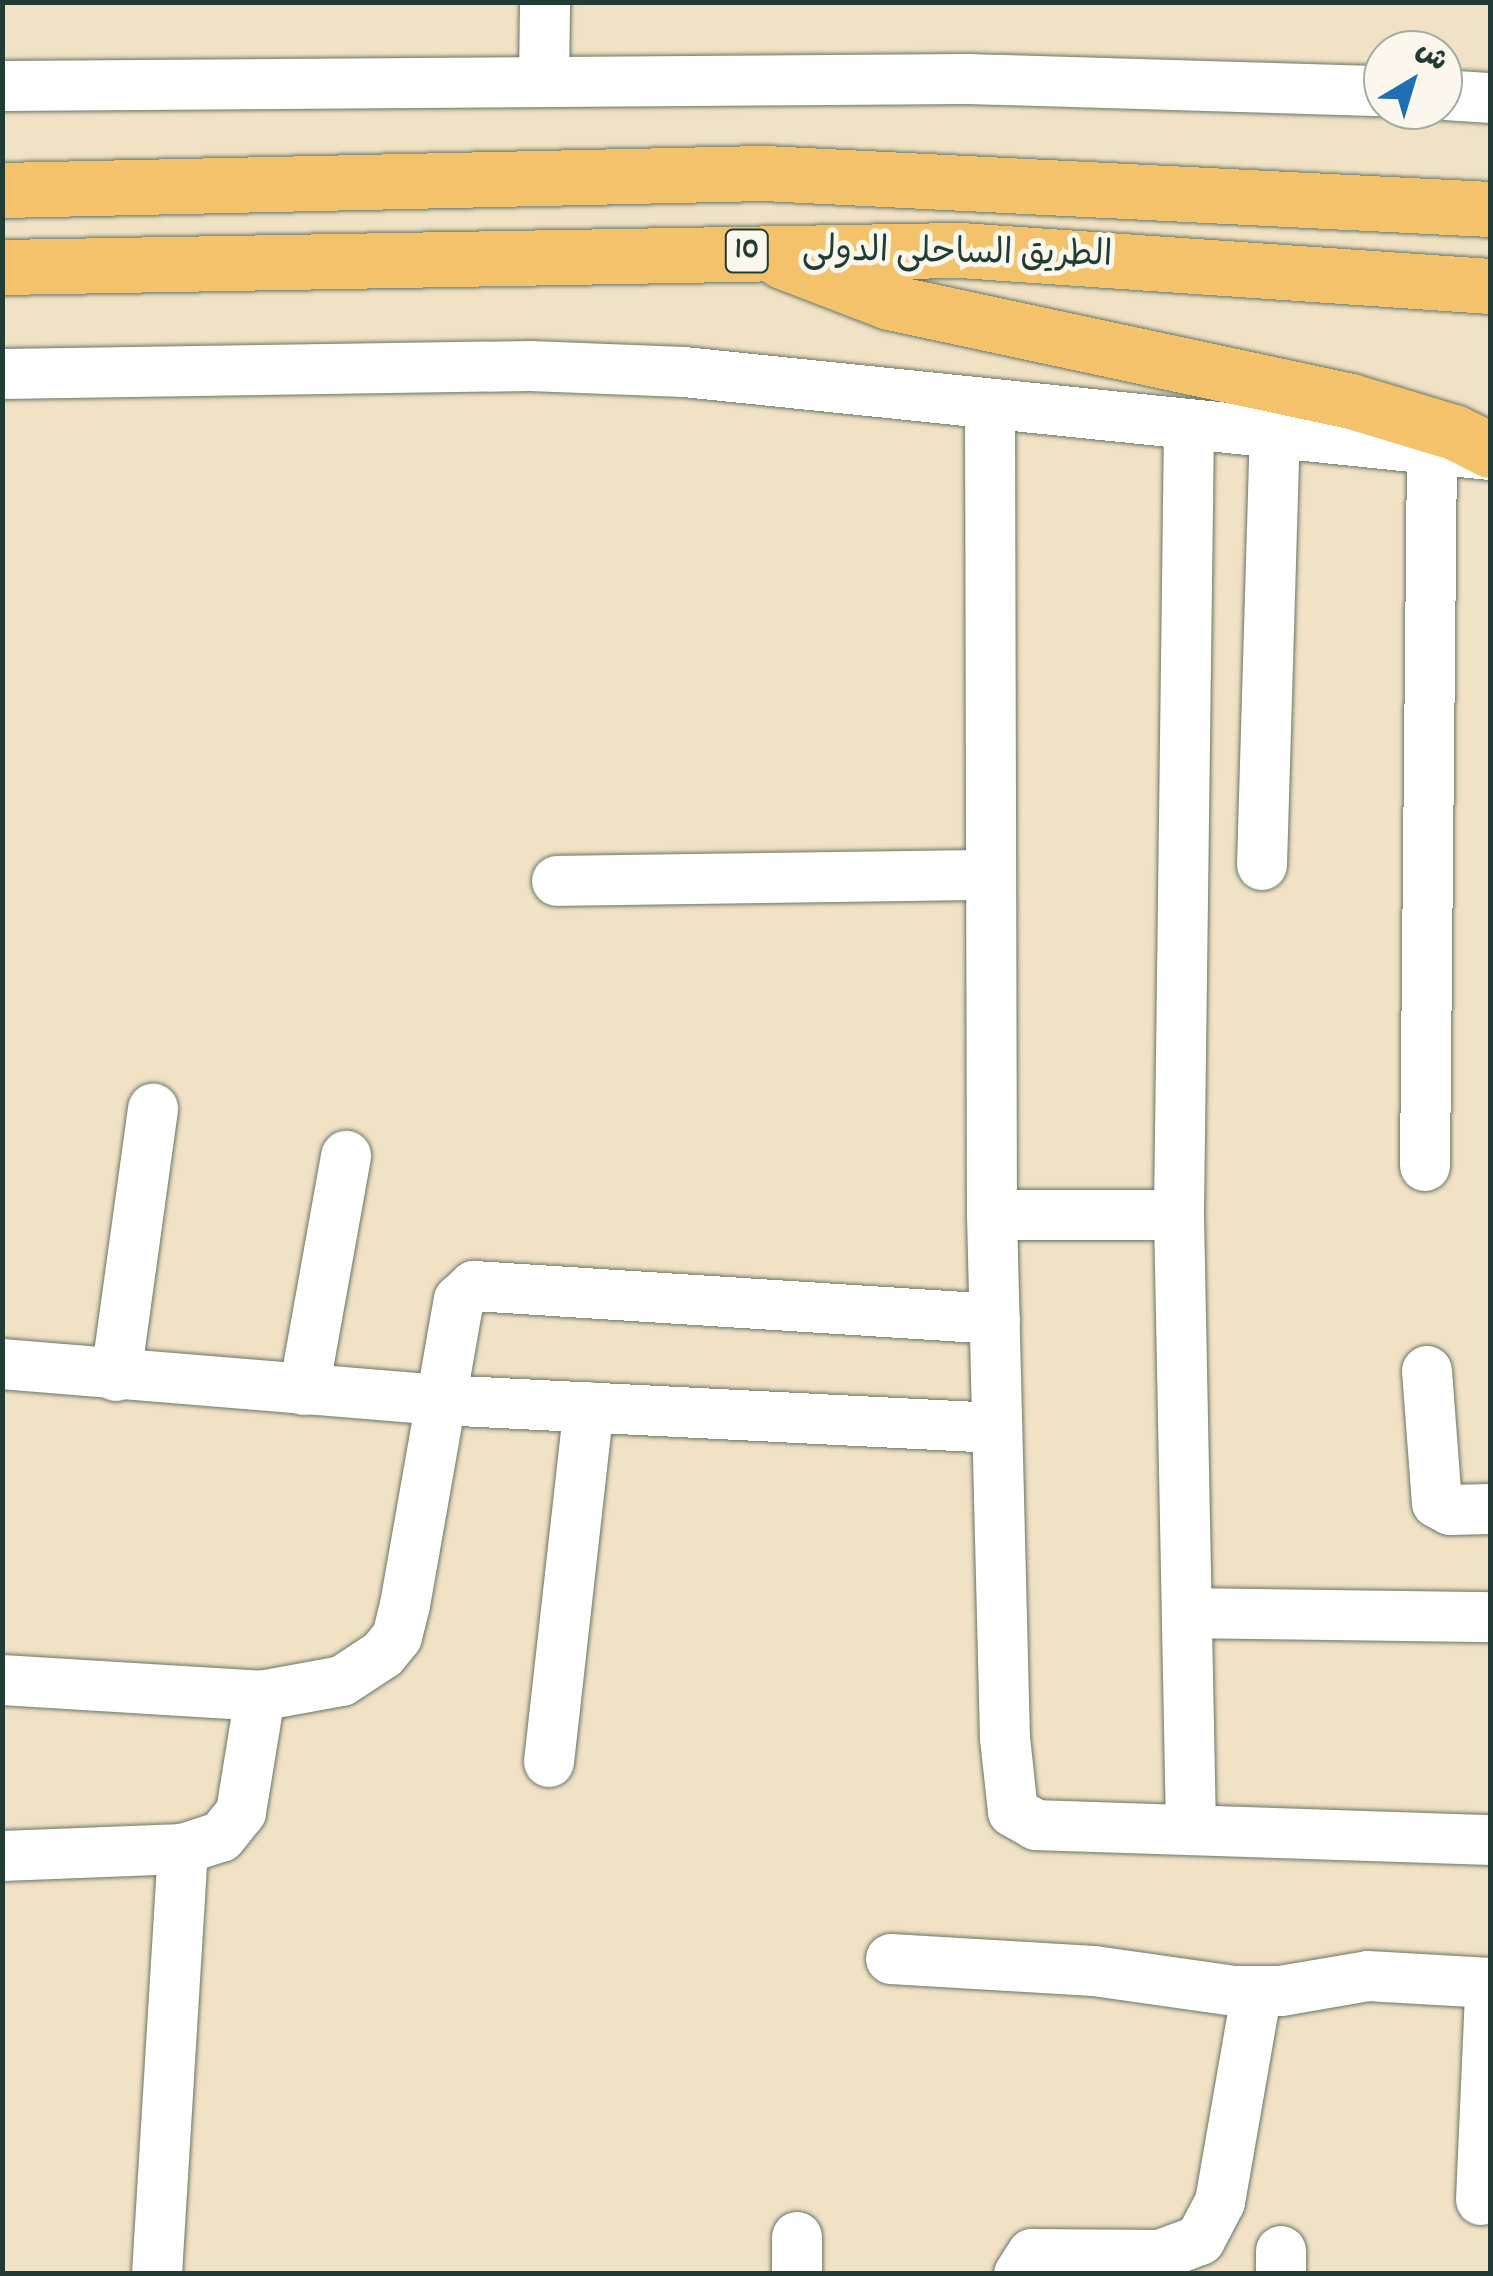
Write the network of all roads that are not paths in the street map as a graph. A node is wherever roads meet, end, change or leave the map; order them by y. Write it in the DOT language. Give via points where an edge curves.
graph roads {
  1 [pos="545,2"];
  2 [pos="544,78"];
  3 [pos="2,86"];
  4 [pos="1363,91"];
  5 [pos="1463,96"];
  6 [pos="1490,98"];
  7 [pos="2,190"];
  8 [pos="1490,209"];
  9 [pos="762,251"];
  10 [pos="2,267"];
  11 [pos="1490,286"];
  12 [pos="2,374"];
  13 [pos="990,404"];
  14 [pos="1189,427"];
  15 [pos="1275,436"];
  16 [pos="1432,452"];
  17 [pos="1490,453"];
  18 [pos="1262,864"];
  19 [pos="989,875"];
  20 [pos="557,881"];
  21 [pos="153,1109"];
  22 [pos="346,1156"];
  23 [pos="1425,1166"];
  24 [pos="992,1215"];
  25 [pos="1179,1216"];
  26 [pos="995,1319"];
  27 [pos="2,1364"];
  28 [pos="1426,1371"];
  29 [pos="116,1376"];
  30 [pos="304,1390"];
  31 [pos="440,1400"];
  32 [pos="589,1407"];
  33 [pos="997,1428"];
  34 [pos="1490,1509"];
  35 [pos="1187,1613"];
  36 [pos="1490,1617"];
  37 [pos="2,1680"];
  38 [pos="260,1696"];
  39 [pos="548,1762"];
  40 [pos="1191,1830"];
  41 [pos="1490,1840"];
  42 [pos="183,1849"];
  43 [pos="2,1856"];
  44 [pos="890,1959"];
  45 [pos="1490,1983"];
  46 [pos="1256,1992"];
  47 [pos="1490,1997"];
  48 [pos="1481,2200"];
  49 [pos="157,2274"];
  50 [pos="1019,2274"];
  1 -- 2 [label="street"];
  2 -- 3 [label="street"];
  2 -- 4 [label="street" via="1006,80"];
  5 -- 6 [label="street"];
  7 -- 8 [label="highway, الطريق الساحلى الدولى / 10" via="764,172"];
  9 -- 10 [label="highway, الطريق الساحلى الدولى / 10"];
  9 -- 11 [label="highway, الطريق الساحلى الدولى / 10" via="960,250"];
  9 -- 17 [label="highway" via="888,302 1351,401 1454,432"];
  12 -- 13 [label="street" via="530,366 838,384"];
  13 -- 14 [label="street"];
  13 -- 19 [label="street"];
  14 -- 15 [label="street"];
  14 -- 25 [label="street"];
  15 -- 16 [label="street"];
  15 -- 18 [label="street"];
  16 -- 17 [label="street"];
  16 -- 23 [label="street"];
  19 -- 20 [label="street"];
  19 -- 24 [label="street"];
  21 -- 29 [label="street"];
  22 -- 30 [label="street"];
  24 -- 25 [label="street"];
  24 -- 26 [label="street"];
  25 -- 35 [label="street"];
  26 -- 31 [label="street" via="474,1286 459,1300"];
  26 -- 33 [label="street"];
  27 -- 29 [label="street"];
  28 -- 34 [label="street" via="1436,1503 1450,1510"];
  29 -- 30 [label="street"];
  30 -- 31 [label="street"];
  31 -- 32 [label="street"];
  31 -- 38 [label="street" via="396,1637 342,1681"];
  32 -- 33 [label="street"];
  32 -- 39 [label="street"];
  33 -- 40 [label="street" via="1013,1812 1036,1825"];
  35 -- 36 [label="street"];
  35 -- 40 [label="street"];
  37 -- 38 [label="street"];
  38 -- 42 [label="street" via="241,1812 222,1837"];
  40 -- 41 [label="street"];
  42 -- 43 [label="street"];
  42 -- 49 [label="street"];
  44 -- 46 [label="street" via="1080,1970"];
  45 -- 46 [label="street" via="1368,1976"];
  46 -- 50 [label="street" via="1220,2202 1200,2240 1160,2255 1032,2254"];
  47 -- 48 [label="street"];
}
